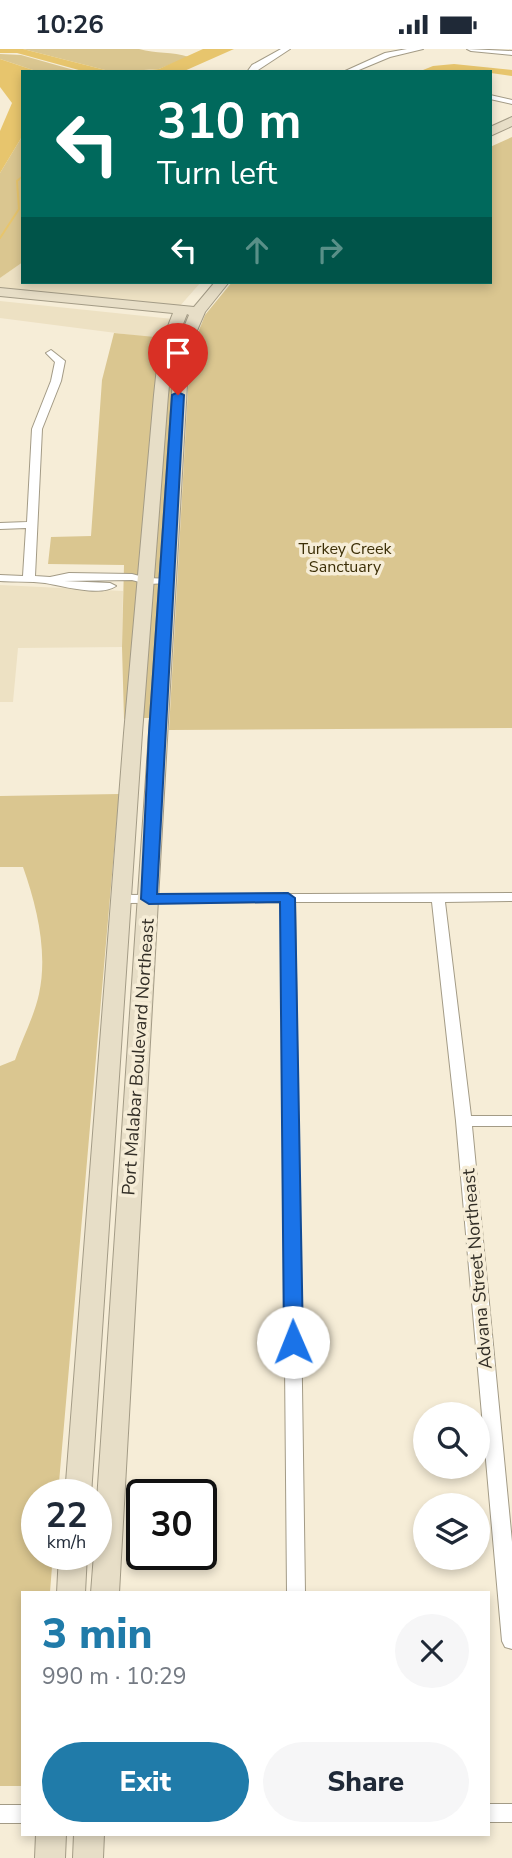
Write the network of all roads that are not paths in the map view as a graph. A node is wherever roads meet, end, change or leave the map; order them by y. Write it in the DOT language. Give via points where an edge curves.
graph roads {
  1 [pos="286,49"];
  2 [pos="419,49"];
  3 [pos="471,49"];
  4 [pos="506,51"];
  5 [pos="252,70"];
  6 [pos="352,70"];
  7 [pos="492,97"];
  8 [pos="512,102"];
  9 [pos="512,121"];
  10 [pos="512,130"];
  11 [pos="492,131"];
  12 [pos="492,139"];
  13 [pos="205,284"];
  14 [pos="220,284"];
  15 [pos="0,292"];
  16 [pos="0,299"];
  17 [pos="188,314"];
  18 [pos="51,353"];
  19 [pos="32,525"];
  20 [pos="0,526"];
  21 [pos="0,577"];
  22 [pos="29,577"];
  23 [pos="157,581"];
  24 [pos="153,791"];
  25 [pos="130,792"];
  26 [pos="512,897"];
  27 [pos="288,898"];
  28 [pos="438,898"];
  29 [pos="123,899"];
  30 [pos="149,899"];
  31 [pos="464,1121"];
  32 [pos="512,1121"];
  33 [pos="79,1479"];
  34 [pos="73,1570"];
  35 [pos="71,1591"];
  36 [pos="104,1591"];
  37 [pos="296,1591"];
  38 [pos="512,1641"];
  39 [pos="490,1813"];
  40 [pos="512,1813"];
  41 [pos="0,1814"];
  42 [pos="21,1814"];
  43 [pos="51,1836"];
  44 [pos="89,1836"];
  45 [pos="50,1858"];
  46 [pos="88,1858"];
  1 -- 5 [label="street"];
  2 -- 6 [label="street" via="388,55"];
  3 -- 4 [label="street"];
  7 -- 8 [label="street"];
  9 -- 11 [label="street"];
  10 -- 12 [label="street"];
  13 -- 17 [label="street, Port Malabar Boulevard Northeast"];
  14 -- 17 [label="street, Port Malabar Boulevard Northeast"];
  15 -- 17 [label="street"];
  16 -- 17 [label="street"];
  17 -- 23 [label="street, Port Malabar Boulevard Northeast"];
  18 -- 19 [label="street" via="60,361 37,429"];
  19 -- 20 [label="street"];
  19 -- 22 [label="street"];
  21 -- 22 [label="street"];
  22 -- 23 [label="street" via="74,586"];
  23 -- 24 [label="street, Port Malabar Boulevard Northeast"];
  23 -- 25 [label="street, Port Malabar Boulevard Northeast"];
  24 -- 25 [label="street"];
  24 -- 30 [label="street, Port Malabar Boulevard Northeast"];
  25 -- 29 [label="street, Port Malabar Boulevard Northeast"];
  26 -- 28 [label="street"];
  27 -- 28 [label="street"];
  27 -- 30 [label="street"];
  27 -- 37 [label="street"];
  28 -- 31 [label="street, Advana Street Northeast"];
  29 -- 30 [label="street"];
  29 -- 33 [label="street, Port Malabar Boulevard Northeast"];
  30 -- 36 [label="street, Port Malabar Boulevard Northeast"];
  31 -- 32 [label="street"];
  31 -- 38 [label="street, Advana Street Northeast"];
  34 -- 35 [label="street"];
  39 -- 40 [label="street"];
  41 -- 42 [label="street"];
  43 -- 45 [label="street"];
  44 -- 46 [label="street"];
}
